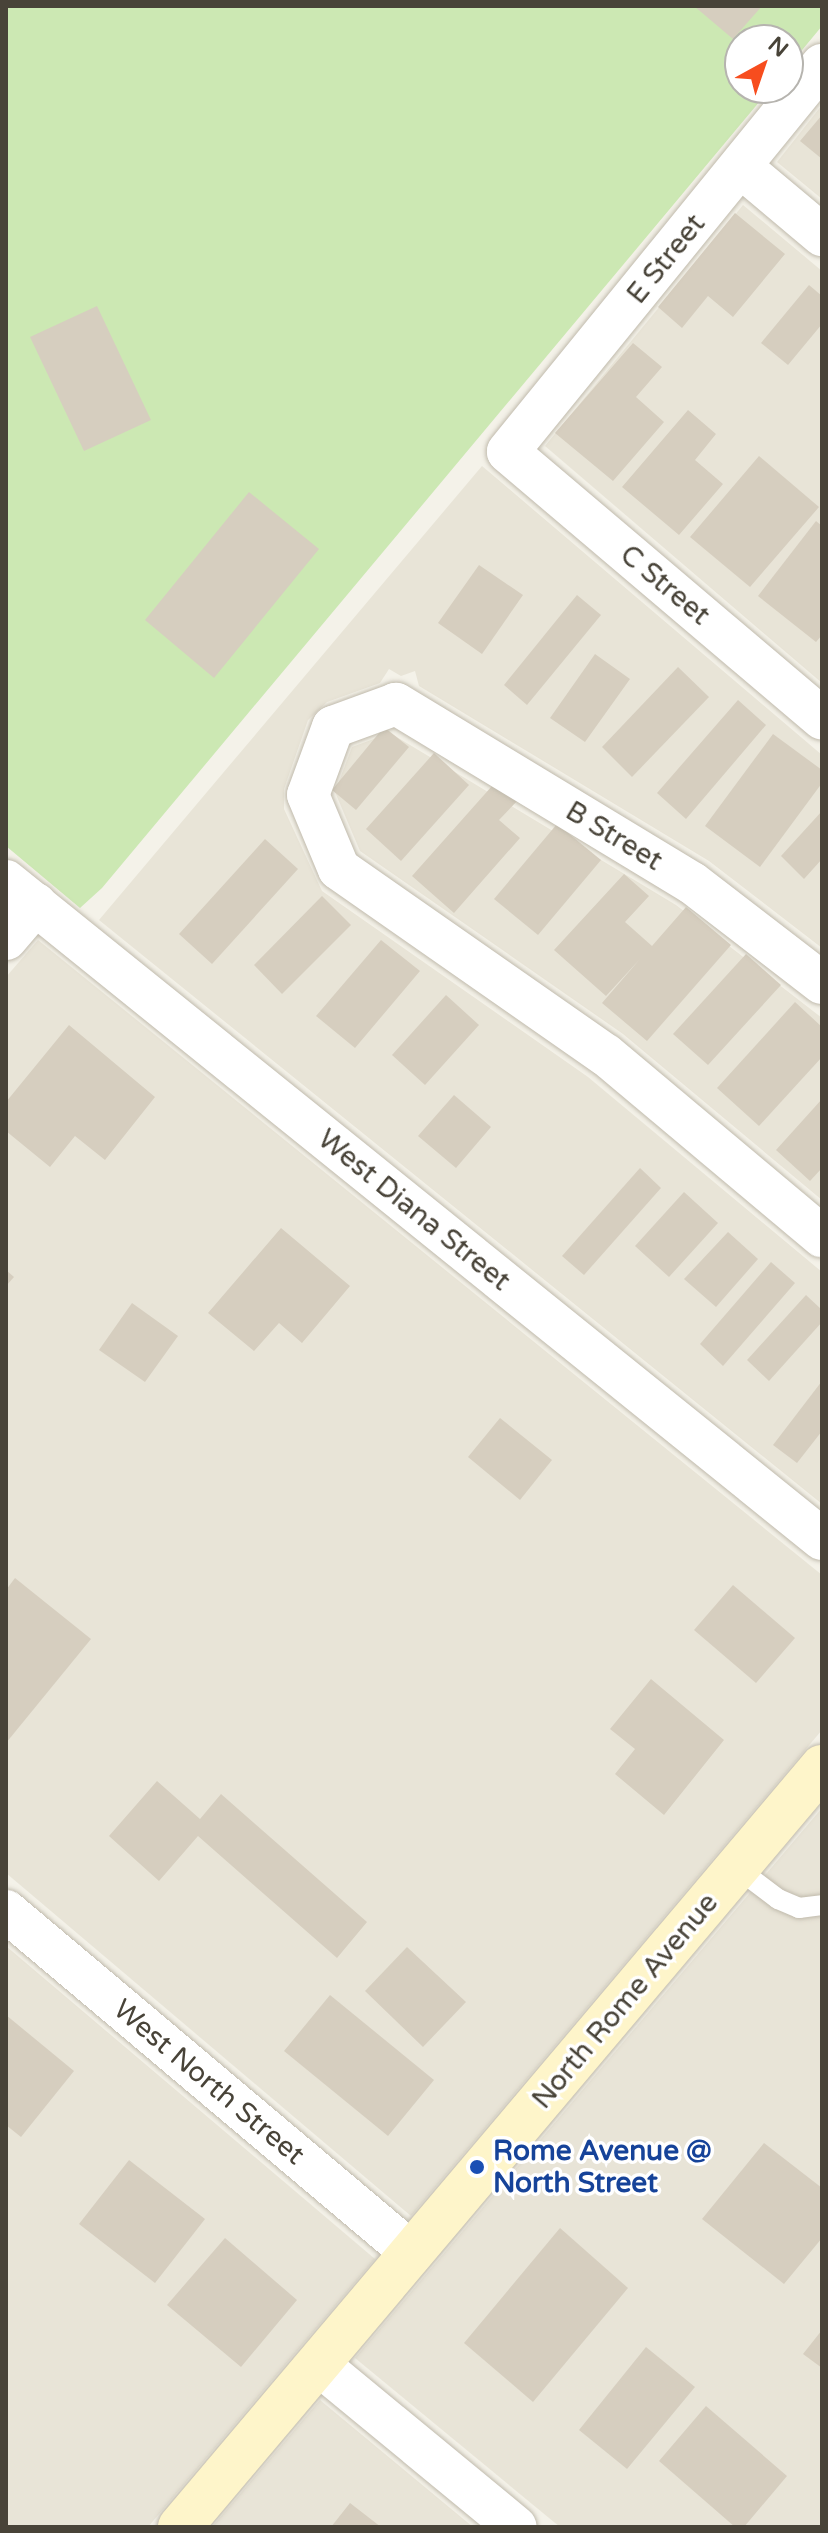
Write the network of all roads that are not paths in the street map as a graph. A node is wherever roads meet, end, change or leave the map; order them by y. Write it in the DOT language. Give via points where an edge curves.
graph roads {
  1 [pos="822,65"];
  2 [pos="741,167"];
  3 [pos="822,235"];
  4 [pos="508,452"];
  5 [pos="822,718"];
  6 [pos="21,893"];
  7 [pos="6,939"];
  8 [pos="822,983"];
  9 [pos="822,1236"];
  10 [pos="822,1539"];
  11 [pos="822,1767"];
  12 [pos="737,1868"];
  13 [pos="822,1905"];
  14 [pos="6,1911"];
  15 [pos="412,2253"];
  16 [pos="318,2364"];
  17 [pos="180,2527"];
  18 [pos="516,2527"];
  1 -- 2 [label="street, E Street"];
  2 -- 3 [label="street"];
  2 -- 4 [label="street, E Street"];
  4 -- 5 [label="street, C Street"];
  6 -- 7 [label="street"];
  6 -- 10 [label="street, West Diana Street"];
  8 -- 9 [label="street, B Street" via="692,883 396,704 333,727 308,795 339,869 606,1055"];
  11 -- 12 [label="street, North Rome Avenue"];
  12 -- 13 [label="lane" via="778,1899 799,1908"];
  12 -- 15 [label="street, North Rome Avenue"];
  14 -- 15 [label="street, West North Street"];
  15 -- 16 [label="street, North Rome Avenue"];
  16 -- 17 [label="street, North Rome Avenue"];
  16 -- 18 [label="street"];
}
